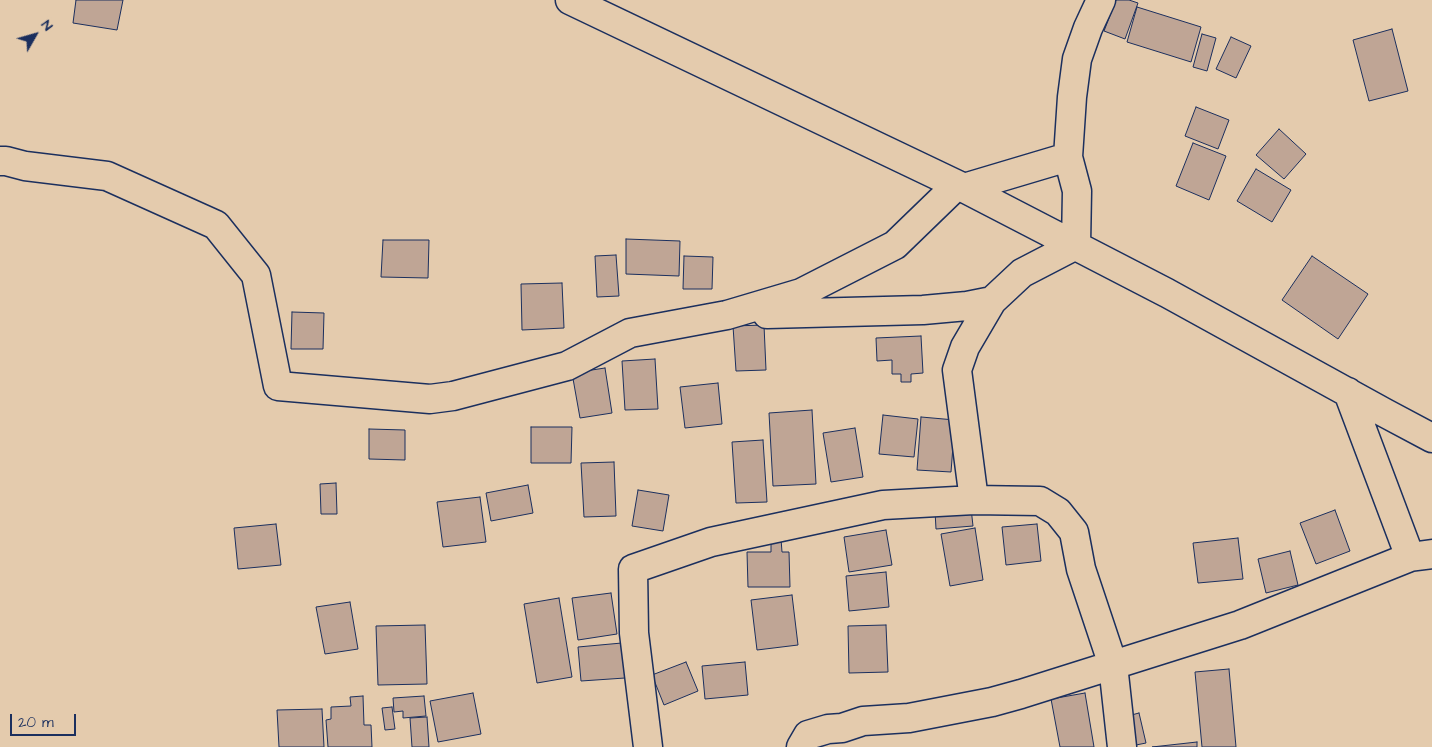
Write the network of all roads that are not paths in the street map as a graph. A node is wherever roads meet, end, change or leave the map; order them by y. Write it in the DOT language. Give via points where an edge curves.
graph roads {
  1 [pos="570,0"];
  2 [pos="1101,0"];
  3 [pos="1068,157"];
  4 [pos="0,161"];
  5 [pos="960,186"];
  6 [pos="1076,245"];
  7 [pos="992,301"];
  8 [pos="727,315"];
  9 [pos="1348,392"];
  10 [pos="1432,438"];
  11 [pos="974,500"];
  12 [pos="1421,556"];
  13 [pos="1113,665"];
  14 [pos="805,741"];
  15 [pos="648,747"];
  16 [pos="780,747"];
  17 [pos="1122,747"];
  1 -- 5 [label="street"];
  2 -- 3 [label="street" via="1077,59"];
  3 -- 5 [label="street"];
  3 -- 6 [label="street" via="1077,191"];
  4 -- 8 [label="street" via="107,176 216,225 256,276 278,386 430,398 453,396 567,366 630,333"];
  5 -- 6 [label="street"];
  5 -- 8 [label="street" via="896,245 801,293"];
  6 -- 7 [label="street" via="1022,273"];
  6 -- 9 [label="street"];
  7 -- 8 [label="street" via="922,310"];
  7 -- 11 [label="street" via="965,347 957,370"];
  9 -- 10 [label="street"];
  9 -- 12 [label="street"];
  11 -- 13 [label="street" via="1040,501 1058,512 1074,532 1081,569"];
  11 -- 15 [label="street" via="883,505 711,542 633,569 634,633"];
  12 -- 13 [label="street" via="1240,625"];
  13 -- 14 [label="street" via="992,702 909,718 863,721 828,729"];
  13 -- 17 [label="street"];
  14 -- 16 [label="street"];
}
